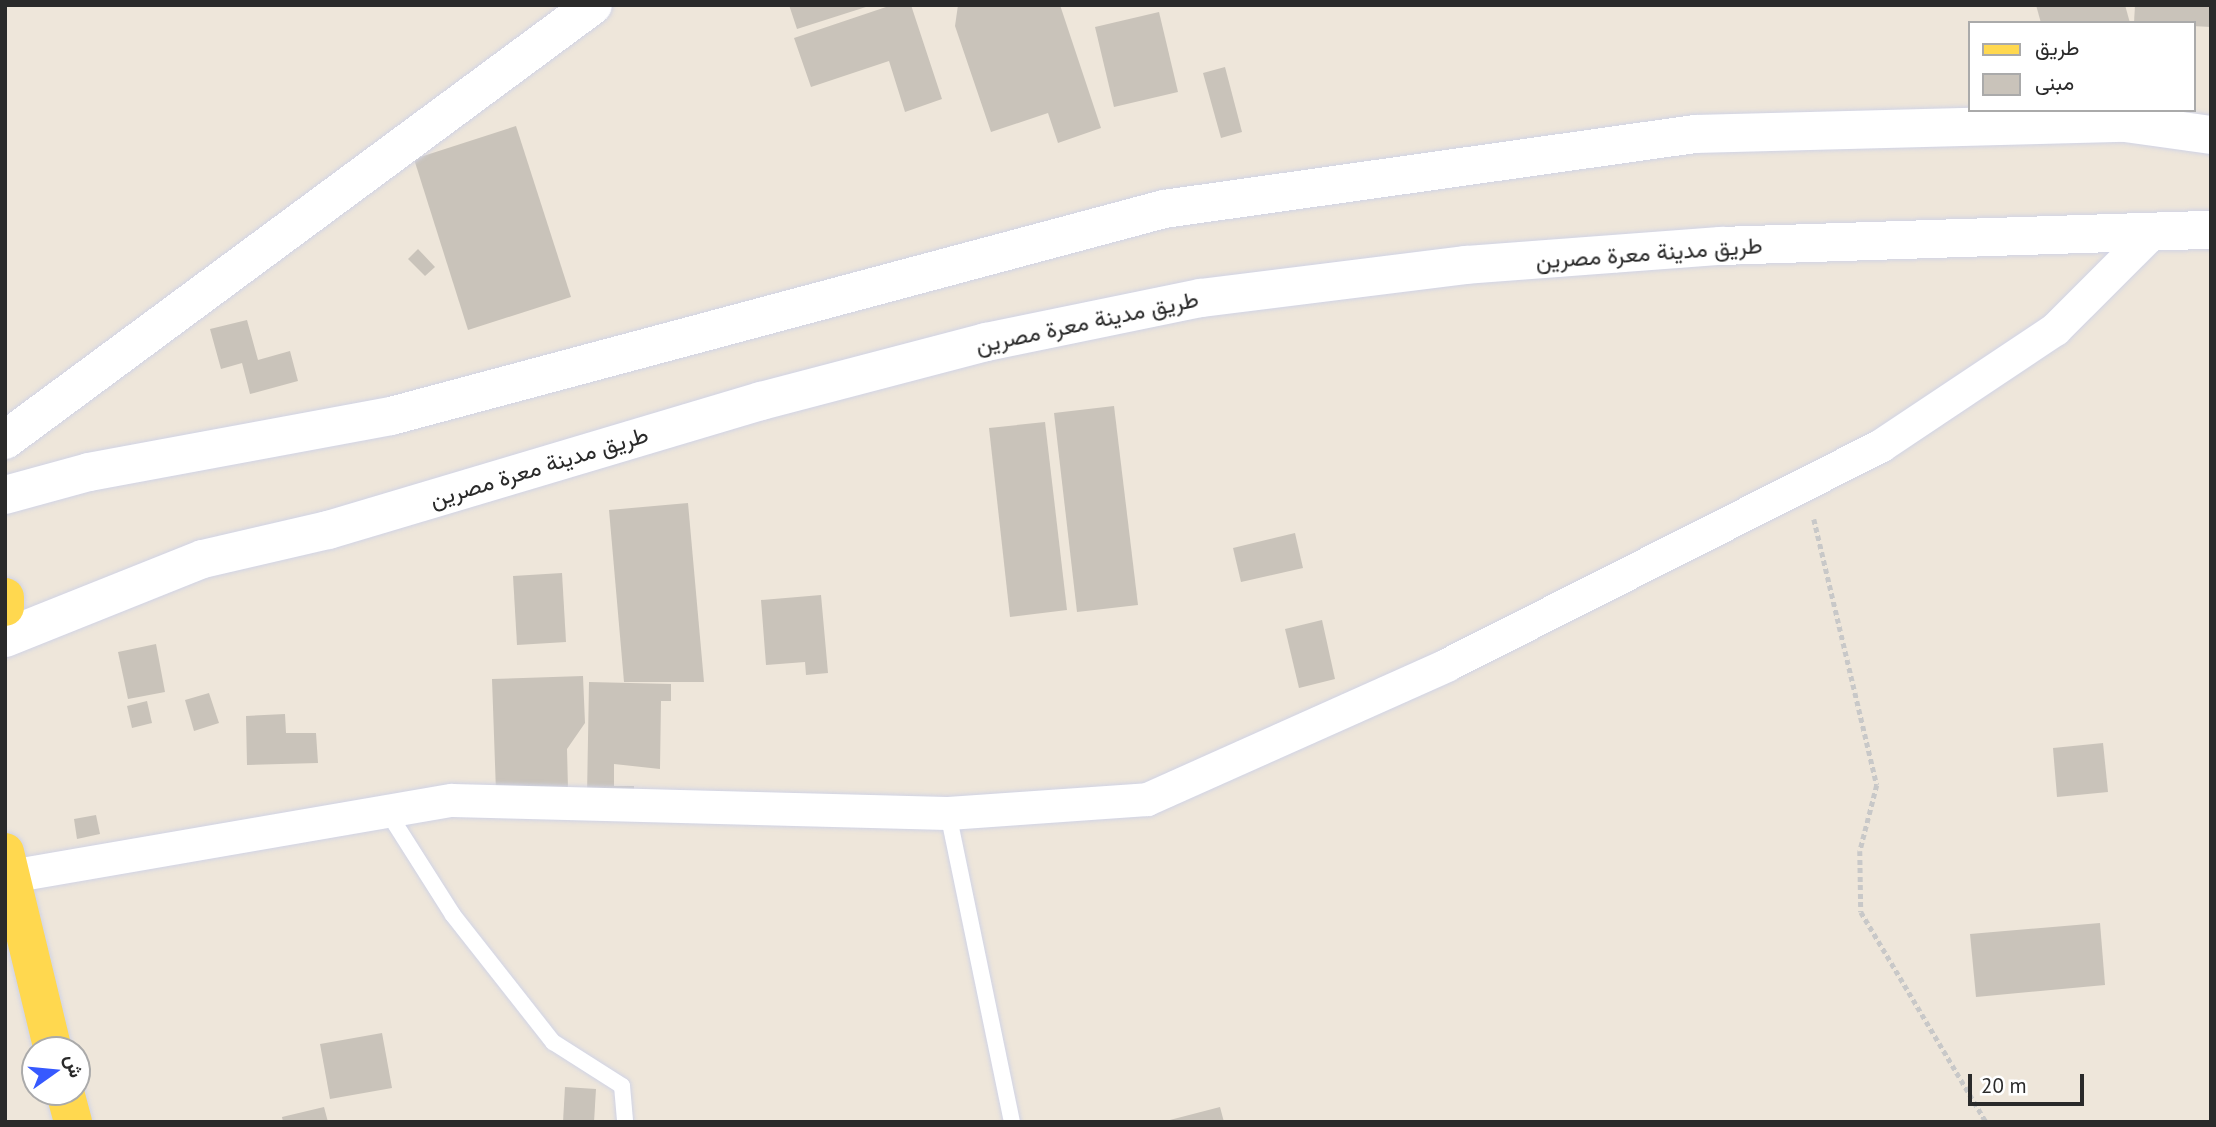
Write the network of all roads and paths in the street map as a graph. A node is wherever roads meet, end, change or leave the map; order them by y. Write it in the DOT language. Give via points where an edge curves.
graph roads {
  1 [pos="593,5"];
  2 [pos="2211,135"];
  3 [pos="2211,230"];
  4 [pos="2149,235"];
  5 [pos="5,440"];
  6 [pos="1805,484"];
  7 [pos="5,495"];
  8 [pos="5,597"];
  9 [pos="5,607"];
  10 [pos="5,638"];
  11 [pos="385,808"];
  12 [pos="948,813"];
  13 [pos="7,864"];
  14 [pos="49,1036"];
  15 [pos="625,1122"];
  16 [pos="1012,1122"];
  17 [pos="1986,1122"];
  1 -- 5 [label="main road"];
  2 -- 7 [label="main road" via="2125,122 1695,134 1164,209 391,415 89,472"];
  3 -- 4 [label="main road, طريق مدينة معرة مصرين"];
  4 -- 6 [label="street" via="2055,329 1881,445"];
  4 -- 10 [label="main road, طريق مدينة معرة مصرين" via="1707,247 1466,265 1201,298 986,342 761,401 328,530 203,559"];
  6 -- 12 [label="street" via="1446,666 1147,799"];
  6 -- 17 [label="path" via="1877,785 1860,851 1861,912"];
  8 -- 9 [label="main road"];
  11 -- 12 [label="street" via="452,800 637,801"];
  11 -- 13 [label="street"];
  11 -- 15 [label="lane" via="453,915 553,1042 622,1086"];
  12 -- 16 [label="lane"];
  13 -- 14 [label="main road"];
}
